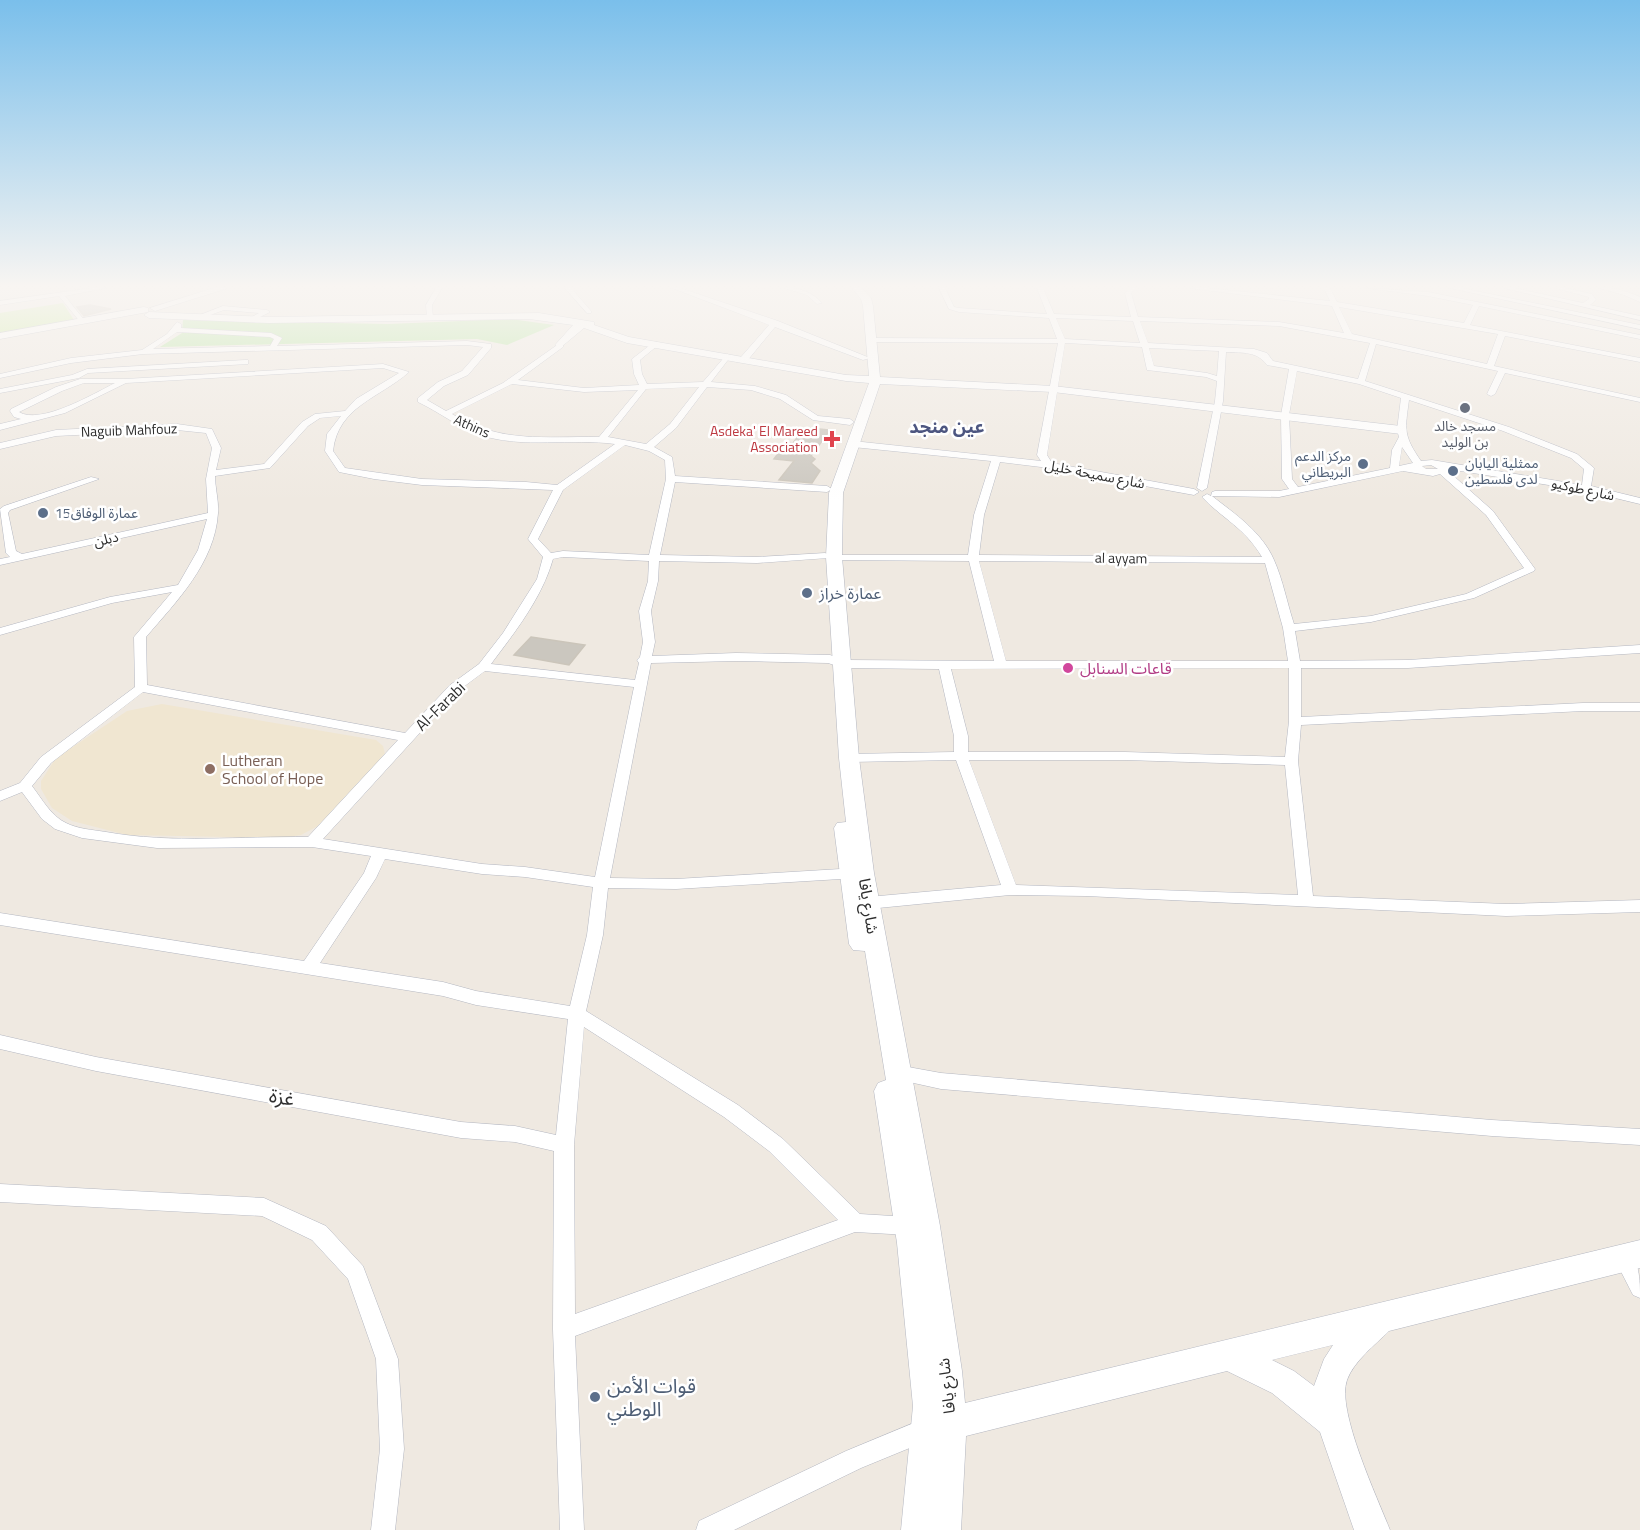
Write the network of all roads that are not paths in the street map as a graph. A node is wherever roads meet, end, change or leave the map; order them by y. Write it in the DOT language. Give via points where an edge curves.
graph roads {
  1 [pos="70,359"];
  2 [pos="477,359"];
  3 [pos="542,359"];
  4 [pos="636,359"];
  5 [pos="724,359"];
  6 [pos="746,359"];
  7 [pos="843,359"];
  8 [pos="867,359"];
  9 [pos="869,359"];
  10 [pos="951,359"];
  11 [pos="1059,359"];
  12 [pos="1148,359"];
  13 [pos="1222,359"];
  14 [pos="1267,359"];
  15 [pos="1368,359"];
  16 [pos="1449,359"];
  17 [pos="1492,359"];
  18 [pos="245,362"];
  19 [pos="1293,367"];
  20 [pos="1489,368"];
  21 [pos="1502,371"];
  22 [pos="869,373"];
  23 [pos="0,376"];
  24 [pos="834,376"];
  25 [pos="79,378"];
  26 [pos="1221,380"];
  27 [pos="125,381"];
  28 [pos="513,382"];
  29 [pos="1361,382"];
  30 [pos="704,384"];
  31 [pos="941,385"];
  32 [pos="644,387"];
  33 [pos="992,387"];
  34 [pos="1053,390"];
  35 [pos="0,391"];
  36 [pos="1491,394"];
  37 [pos="1405,397"];
  38 [pos="1142,399"];
  39 [pos="1640,400"];
  40 [pos="1216,408"];
  41 [pos="348,412"];
  42 [pos="446,414"];
  43 [pos="1285,415"];
  44 [pos="29,419"];
  45 [pos="850,422"];
  46 [pos="0,427"];
  47 [pos="1402,434"];
  48 [pos="601,440"];
  49 [pos="622,443"];
  50 [pos="853,444"];
  51 [pos="0,446"];
  52 [pos="648,446"];
  53 [pos="1413,454"];
  54 [pos="1042,455"];
  55 [pos="996,460"];
  56 [pos="1028,463"];
  57 [pos="1049,466"];
  58 [pos="1422,468"];
  59 [pos="1440,468"];
  60 [pos="1395,470"];
  61 [pos="211,474"];
  62 [pos="94,479"];
  63 [pos="671,479"];
  64 [pos="1453,483"];
  65 [pos="559,488"];
  66 [pos="1586,488"];
  67 [pos="827,489"];
  68 [pos="1294,489"];
  69 [pos="1204,493"];
  70 [pos="1640,501"];
  71 [pos="213,515"];
  72 [pos="830,556"];
  73 [pos="548,557"];
  74 [pos="973,557"];
  75 [pos="22,558"];
  76 [pos="654,558"];
  77 [pos="1269,560"];
  78 [pos="0,562"];
  79 [pos="183,587"];
  80 [pos="1289,628"];
  81 [pos="0,632"];
  82 [pos="1640,649"];
  83 [pos="643,660"];
  84 [pos="836,661"];
  85 [pos="944,665"];
  86 [pos="1001,665"];
  87 [pos="1295,665"];
  88 [pos="483,667"];
  89 [pos="640,684"];
  90 [pos="141,688"];
  91 [pos="1640,707"];
  92 [pos="1295,721"];
  93 [pos="408,738"];
  94 [pos="961,755"];
  95 [pos="849,758"];
  96 [pos="1291,760"];
  97 [pos="25,786"];
  98 [pos="0,796"];
  99 [pos="312,842"];
  100 [pos="379,854"];
  101 [pos="856,873"];
  102 [pos="601,883"];
  103 [pos="1010,890"];
  104 [pos="1306,901"];
  105 [pos="868,903"];
  106 [pos="1640,906"];
  107 [pos="0,919"];
  108 [pos="309,967"];
  109 [pos="578,1014"];
  110 [pos="0,1042"];
  111 [pos="897,1073"];
  112 [pos="1640,1137"];
  113 [pos="564,1145"];
  114 [pos="0,1193"];
  115 [pos="855,1222"];
  116 [pos="909,1226"];
  117 [pos="1632,1256"];
  118 [pos="1640,1288"];
  119 [pos="1380,1318"];
  120 [pos="564,1329"];
  121 [pos="1228,1355"];
  122 [pos="1332,1421"];
  123 [pos="939,1426"];
  124 [pos="383,1530"];
  125 [pos="572,1530"];
  126 [pos="708,1530"];
  127 [pos="919,1530"];
  128 [pos="943,1530"];
  129 [pos="1372,1530"];
  1 -- 23 [label="street, Athins"];
  2 -- 42 [label="street, Athins" via="465,373 441,384 421,400"];
  3 -- 28 [label="street"];
  4 -- 32 [label="street"];
  5 -- 30 [label="street"];
  6 -- 24 [label="main road"];
  7 -- 22 [label="street"];
  8 -- 22 [label="main road, شارع يافا"];
  9 -- 22 [label="main road, شارع يافا"];
  10 -- 22 [label="street"];
  11 -- 34 [label="street"];
  12 -- 26 [label="street" via="1150,368"];
  13 -- 26 [label="street"];
  14 -- 19 [label="street"];
  15 -- 29 [label="street"];
  16 -- 20 [label="street"];
  17 -- 20 [label="street"];
  18 -- 25 [label="street" via="97,370"];
  19 -- 29 [label="street"];
  19 -- 43 [label="street"];
  20 -- 21 [label="street"];
  21 -- 36 [label="street"];
  21 -- 39 [label="street"];
  22 -- 24 [label="main road"];
  22 -- 24 [label="main road" via="853,385"];
  22 -- 31 [label="main road"];
  22 -- 31 [label="main road" via="883,387"];
  22 -- 45 [label="main road, شارع يافا"];
  22 -- 50 [label="main road, شارع يافا"];
  25 -- 27 [label="street"];
  25 -- 35 [label="street"];
  25 -- 44 [label="street" via="11,411"];
  26 -- 40 [label="street"];
  27 -- 41 [label="street" via="340,367 383,366 405,372"];
  27 -- 44 [label="street" via="62,411"];
  28 -- 32 [label="street" via="584,390"];
  28 -- 42 [label="street"];
  29 -- 37 [label="street"];
  30 -- 32 [label="street"];
  30 -- 45 [label="street" via="752,388 783,397 816,418"];
  30 -- 52 [label="street" via="673,426"];
  31 -- 33 [label="main road"];
  32 -- 48 [label="street"];
  33 -- 34 [label="main road"];
  33 -- 34 [label="main road"];
  34 -- 38 [label="main road"];
  34 -- 38 [label="main road"];
  34 -- 54 [label="street"];
  37 -- 47 [label="street"];
  37 -- 66 [label="street" via="1506,429 1574,456 1589,468"];
  38 -- 40 [label="main road"];
  40 -- 43 [label="main road"];
  40 -- 69 [label="street"];
  41 -- 61 [label="street" via="318,416 305,424 267,465"];
  41 -- 65 [label="street" via="331,434 329,451 342,470 430,482"];
  42 -- 48 [label="street, Athins" via="490,435 555,442"];
  43 -- 47 [label="main road"];
  43 -- 68 [label="street" via="1287,479"];
  44 -- 46 [label="street"];
  45 -- 67 [label="main road, شارع يافا"];
  47 -- 53 [label="street"];
  47 -- 60 [label="street"];
  48 -- 49 [label="street, Athins"];
  49 -- 52 [label="street, Athins"];
  49 -- 65 [label="street"];
  50 -- 55 [label="street, شارع سميحة خليل"];
  50 -- 72 [label="main road, شارع يافا" via="834,504"];
  51 -- 61 [label="street, Naguib Mahfouz" via="56,433 188,428 209,431 215,441 218,453"];
  52 -- 63 [label="street" via="669,459"];
  53 -- 58 [label="street"];
  53 -- 59 [label="street"];
  54 -- 56 [label="street"];
  54 -- 57 [label="street"];
  55 -- 56 [label="street, شارع سميحة خليل"];
  55 -- 74 [label="street" via="979,515"];
  56 -- 57 [label="street, شارع سميحة خليل"];
  57 -- 69 [label="street, شارع سميحة خليل"];
  58 -- 59 [label="street"];
  58 -- 60 [label="street"];
  58 -- 64 [label="street"];
  59 -- 64 [label="street"];
  59 -- 66 [label="street, شارع طوكيو" via="1455,467"];
  60 -- 68 [label="street"];
  61 -- 71 [label="street, Naguib Mahfouz"];
  62 -- 75 [label="street" via="3,512 11,553"];
  63 -- 67 [label="street"];
  63 -- 76 [label="street"];
  64 -- 80 [label="street" via="1490,513 1530,569 1470,596 1371,619"];
  65 -- 73 [label="street" via="533,539"];
  66 -- 70 [label="street, شارع طوكيو"];
  67 -- 72 [label="main road, شارع يافا" via="823,513"];
  68 -- 69 [label="street" via="1267,495"];
  69 -- 77 [label="street" via="1249,532"];
  71 -- 75 [label="street, دبلن"];
  71 -- 79 [label="street, Naguib Mahfouz" via="202,557"];
  72 -- 74 [label="street, al ayyam"];
  72 -- 76 [label="street, al ayyam" via="757,560"];
  72 -- 84 [label="main road, شارع يافا"];
  73 -- 76 [label="street, al ayyam" via="563,554"];
  73 -- 88 [label="street, Al-Farabi" via="542,579"];
  74 -- 77 [label="street, al ayyam"];
  74 -- 86 [label="street"];
  75 -- 78 [label="street, دبلن"];
  76 -- 83 [label="street" via="645,611 649,642"];
  77 -- 80 [label="street"];
  79 -- 81 [label="street" via="110,600"];
  79 -- 90 [label="street, Naguib Mahfouz" via="140,636"];
  80 -- 87 [label="street"];
  82 -- 87 [label="street" via="1408,664"];
  83 -- 84 [label="street" via="736,657"];
  83 -- 89 [label="street"];
  84 -- 85 [label="street"];
  84 -- 95 [label="main road, شارع يافا"];
  84 -- 101 [label="main road, شارع يافا"];
  85 -- 86 [label="street"];
  85 -- 94 [label="street" via="961,736"];
  86 -- 87 [label="street"];
  87 -- 92 [label="street"];
  88 -- 89 [label="street"];
  88 -- 93 [label="street, Al-Farabi" via="454,688"];
  89 -- 102 [label="street"];
  90 -- 93 [label="street"];
  90 -- 97 [label="street" via="45,760"];
  91 -- 92 [label="street"];
  92 -- 96 [label="street"];
  93 -- 99 [label="street, Al-Farabi"];
  94 -- 95 [label="street"];
  94 -- 96 [label="street"];
  94 -- 103 [label="street"];
  95 -- 101 [label="main road, شارع يافا"];
  96 -- 104 [label="street"];
  97 -- 98 [label="street"];
  97 -- 99 [label="street" via="47,816 60,826 82,833 157,843"];
  99 -- 100 [label="street"];
  100 -- 102 [label="street"];
  100 -- 108 [label="street" via="371,874"];
  101 -- 102 [label="street" via="676,884"];
  101 -- 105 [label="main road, شارع يافا"];
  101 -- 116 [label="main road, شارع يافا"];
  102 -- 109 [label="street" via="595,935"];
  103 -- 104 [label="street"];
  103 -- 105 [label="street"];
  104 -- 106 [label="street" via="1506,910"];
  105 -- 111 [label="main road, شارع يافا"];
  107 -- 108 [label="street"];
  108 -- 109 [label="street"];
  109 -- 113 [label="street"];
  109 -- 115 [label="street" via="731,1111 776,1145"];
  110 -- 113 [label="street, غزة" via="130,1070"];
  111 -- 112 [label="street" via="941,1081"];
  111 -- 123 [label="main road, شارع يافا" via="946,1371"];
  113 -- 120 [label="street"];
  114 -- 124 [label="street" via="264,1208 319,1233 356,1273 387,1359 393,1449"];
  115 -- 116 [label="street"];
  115 -- 120 [label="street"];
  116 -- 123 [label="main road, شارع يافا" via="929,1406"];
  117 -- 118 [label="street"];
  117 -- 119 [label="main road"];
  119 -- 121 [label="main road"];
  119 -- 122 [label="main road" via="1349,1350 1330,1381"];
  120 -- 125 [label="street"];
  121 -- 122 [label="main road" via="1282,1382"];
  121 -- 123 [label="main road"];
  122 -- 129 [label="main road"];
  123 -- 126 [label="street" via="854,1459"];
  123 -- 127 [label="main road, شارع يافا"];
  123 -- 128 [label="main road, شارع يافا"];
}
